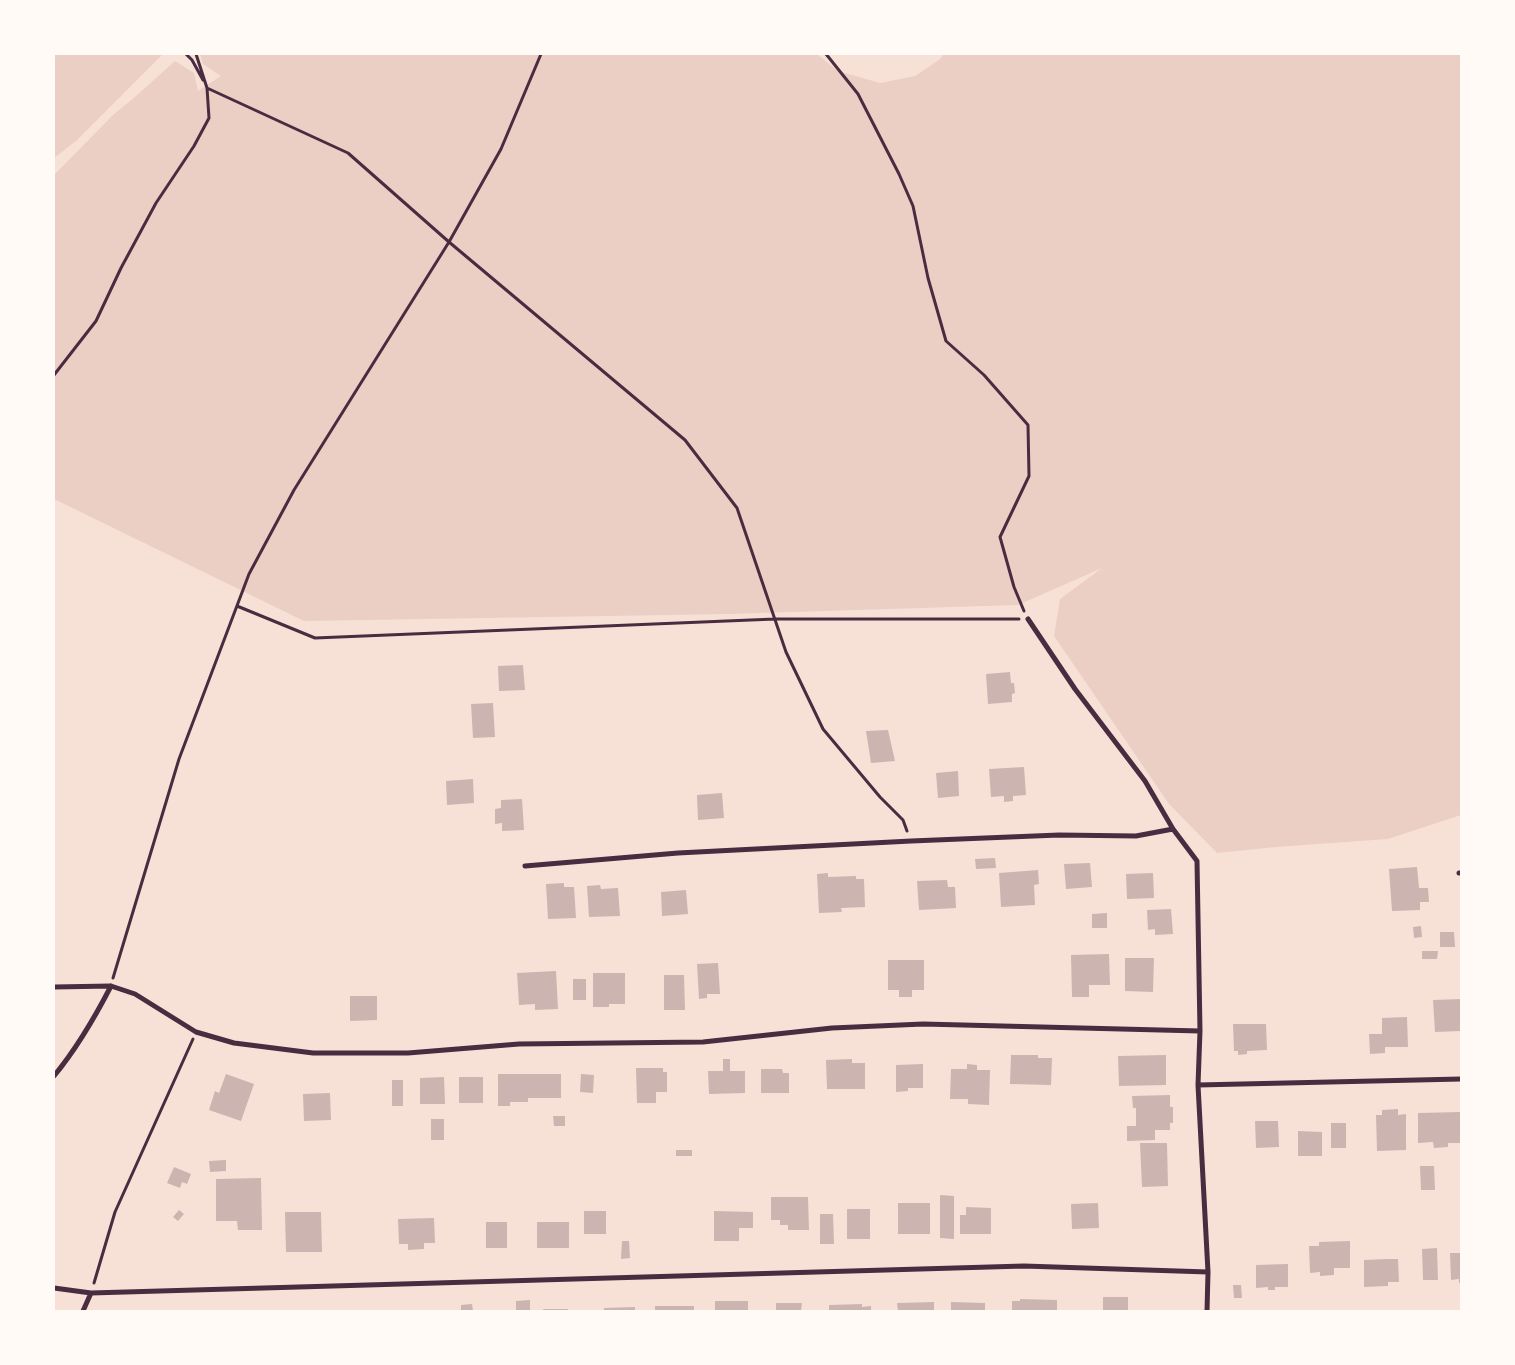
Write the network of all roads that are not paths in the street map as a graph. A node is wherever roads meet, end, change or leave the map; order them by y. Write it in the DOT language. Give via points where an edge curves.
graph roads {
  1 [pos="1028,620"];
  2 [pos="1173,829"];
  3 [pos="525,866"];
  4 [pos="111,986"];
  5 [pos="54,987"];
  6 [pos="1200,1031"];
  7 [pos="54,1076"];
  8 [pos="1461,1079"];
  9 [pos="1198,1085"];
  10 [pos="1208,1272"];
  11 [pos="54,1288"];
  12 [pos="91,1293"];
  13 [pos="83,1311"];
  14 [pos="1207,1311"];
  1 -- 2 [label="street" via="1075,689 1146,781"];
  2 -- 3 [label="street" via="1136,836 1059,835 911,841 678,853"];
  2 -- 6 [label="street" via="1197,860"];
  4 -- 5 [label="street"];
  4 -- 6 [label="street" via="135,994 196,1032 234,1044 313,1053 408,1054 519,1044 703,1042 832,1028 923,1024"];
  4 -- 7 [label="street" via="94,1020"];
  6 -- 9 [label="street"];
  8 -- 9 [label="street"];
  9 -- 10 [label="street"];
  10 -- 12 [label="street" via="1024,1266"];
  10 -- 14 [label="street"];
  11 -- 12 [label="street"];
  12 -- 13 [label="street"];
}
